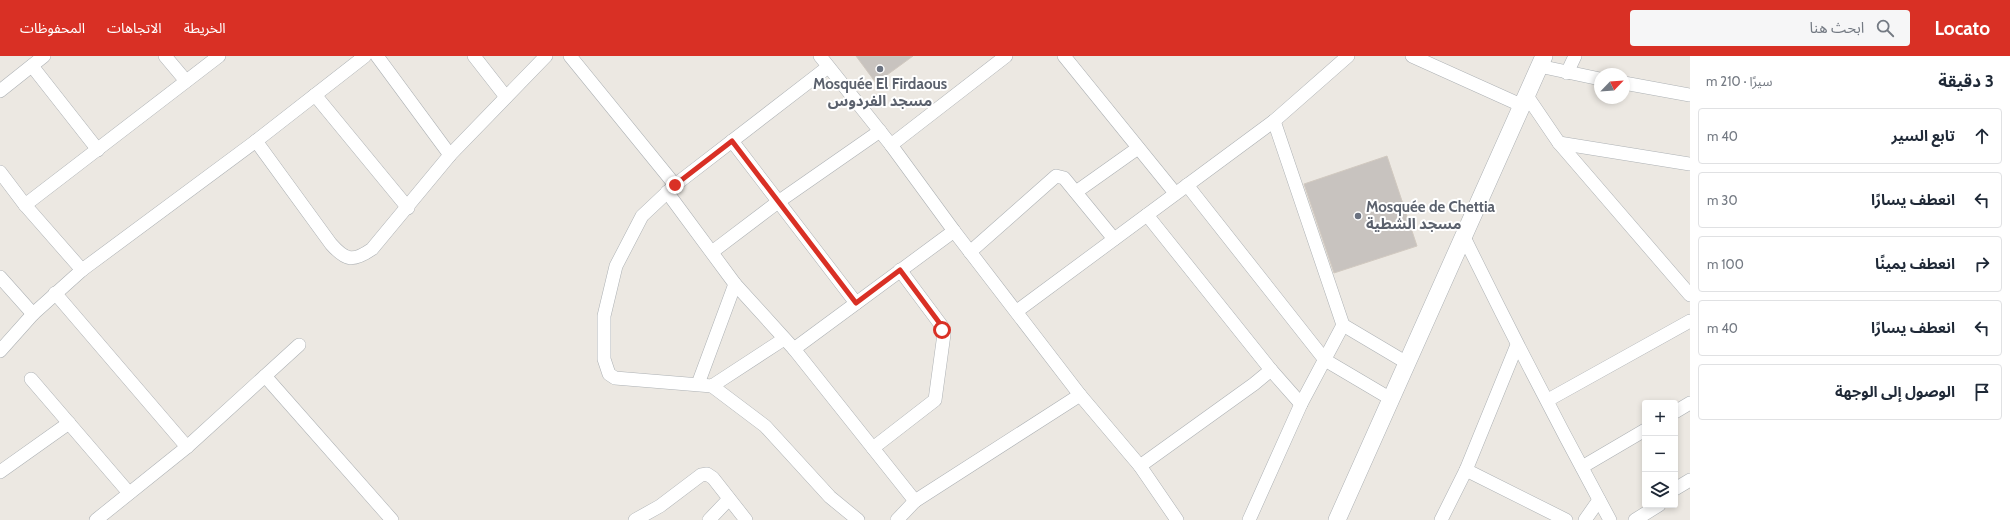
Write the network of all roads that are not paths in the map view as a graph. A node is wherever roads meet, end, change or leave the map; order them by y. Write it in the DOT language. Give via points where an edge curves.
graph roads {
  1 [pos="44,56"];
  2 [pos="165,56"];
  3 [pos="219,56"];
  4 [pos="365,56"];
  5 [pos="377,56"];
  6 [pos="474,56"];
  7 [pos="546,56"];
  8 [pos="570,56"];
  9 [pos="820,56"];
  10 [pos="1006,56"];
  11 [pos="1064,56"];
  12 [pos="1348,56"];
  13 [pos="1412,56"];
  14 [pos="1575,56"];
  15 [pos="1541,61"];
  16 [pos="32,66"];
  17 [pos="828,67"];
  18 [pos="1567,73"];
  19 [pos="1594,78"];
  20 [pos="186,81"];
  21 [pos="1630,84"];
  22 [pos="0,91"];
  23 [pos="315,95"];
  24 [pos="1690,95"];
  25 [pos="506,97"];
  26 [pos="1525,101"];
  27 [pos="1274,121"];
  28 [pos="880,131"];
  29 [pos="256,141"];
  30 [pos="732,141"];
  31 [pos="1559,143"];
  32 [pos="891,145"];
  33 [pos="1138,148"];
  34 [pos="98,150"];
  35 [pos="450,155"];
  36 [pos="1690,164"];
  37 [pos="0,172"];
  38 [pos="1187,185"];
  39 [pos="671,188"];
  40 [pos="1076,192"];
  41 [pos="1175,193"];
  42 [pos="778,202"];
  43 [pos="25,206"];
  44 [pos="408,208"];
  45 [pos="1146,214"];
  46 [pos="954,231"];
  47 [pos="1463,235"];
  48 [pos="1114,239"];
  49 [pos="712,252"];
  50 [pos="970,252"];
  51 [pos="82,270"];
  52 [pos="900,270"];
  53 [pos="0,277"];
  54 [pos="735,284"];
  55 [pos="55,294"];
  56 [pos="1690,294"];
  57 [pos="856,303"];
  58 [pos="1016,311"];
  59 [pos="33,314"];
  60 [pos="1690,321"];
  61 [pos="1343,325"];
  62 [pos="784,339"];
  63 [pos="299,345"];
  64 [pos="1517,345"];
  65 [pos="794,349"];
  66 [pos="0,351"];
  67 [pos="1324,360"];
  68 [pos="1407,363"];
  69 [pos="1271,370"];
  70 [pos="265,376"];
  71 [pos="31,379"];
  72 [pos="698,384"];
  73 [pos="712,386"];
  74 [pos="1080,395"];
  75 [pos="1391,399"];
  76 [pos="1548,400"];
  77 [pos="1690,403"];
  78 [pos="1301,404"];
  79 [pos="1678,410"];
  80 [pos="69,423"];
  81 [pos="1642,432"];
  82 [pos="187,447"];
  83 [pos="873,448"];
  84 [pos="1140,466"];
  85 [pos="1582,467"];
  86 [pos="1466,470"];
  87 [pos="0,472"];
  88 [pos="1690,480"];
  89 [pos="1678,487"];
  90 [pos="129,492"];
  91 [pos="729,499"];
  92 [pos="1599,500"];
  93 [pos="915,501"];
  94 [pos="1654,508"];
  95 [pos="96,520"];
  96 [pos="392,520"];
  97 [pos="635,520"];
  98 [pos="709,520"];
  99 [pos="746,520"];
  100 [pos="858,520"];
  101 [pos="897,520"];
  102 [pos="1177,520"];
  103 [pos="1249,520"];
  104 [pos="1337,520"];
  105 [pos="1441,520"];
  106 [pos="1566,520"];
  107 [pos="1585,520"];
  108 [pos="1610,520"];
  109 [pos="1635,520"];
  1 -- 16 [label="street"];
  2 -- 20 [label="street"];
  3 -- 20 [label="street"];
  4 -- 23 [label="street"];
  5 -- 35 [label="street"];
  6 -- 25 [label="street"];
  7 -- 25 [label="street"];
  8 -- 39 [label="street"];
  9 -- 17 [label="street"];
  10 -- 32 [label="street"];
  11 -- 33 [label="street"];
  12 -- 27 [label="street"];
  13 -- 26 [label="street"];
  14 -- 18 [label="street"];
  15 -- 18 [label="street"];
  15 -- 26 [label="street"];
  16 -- 22 [label="street"];
  16 -- 34 [label="street"];
  17 -- 28 [label="street"];
  17 -- 30 [label="street"];
  18 -- 19 [label="street"];
  20 -- 34 [label="street"];
  21 -- 24 [label="street"];
  23 -- 29 [label="street"];
  23 -- 44 [label="street"];
  25 -- 35 [label="street"];
  26 -- 31 [label="street"];
  26 -- 47 [label="street"];
  27 -- 38 [label="street"];
  27 -- 61 [label="street"];
  28 -- 32 [label="street"];
  28 -- 42 [label="street"];
  29 -- 44 [label="street" via="341,256 348,259 357,258 372,249"];
  29 -- 51 [label="street"];
  30 -- 39 [label="street"];
  30 -- 42 [label="street"];
  31 -- 36 [label="street"];
  31 -- 56 [label="street"];
  32 -- 46 [label="street"];
  33 -- 40 [label="street"];
  33 -- 41 [label="street"];
  34 -- 43 [label="street"];
  35 -- 44 [label="street"];
  37 -- 43 [label="street"];
  38 -- 41 [label="street"];
  38 -- 67 [label="street"];
  39 -- 49 [label="street"];
  39 -- 72 [label="street" via="642,216 616,266 604,316 604,359 609,374 615,378"];
  40 -- 48 [label="street"];
  40 -- 50 [label="street" via="1064,178 1056,176"];
  41 -- 45 [label="street"];
  42 -- 49 [label="street"];
  42 -- 57 [label="street"];
  43 -- 51 [label="street"];
  45 -- 48 [label="street"];
  45 -- 69 [label="street"];
  46 -- 50 [label="street"];
  46 -- 52 [label="street"];
  47 -- 64 [label="street"];
  47 -- 68 [label="street"];
  48 -- 58 [label="street"];
  49 -- 54 [label="street"];
  50 -- 58 [label="street"];
  51 -- 55 [label="street"];
  52 -- 57 [label="street"];
  52 -- 83 [label="street" via="941,325 944,334 935,400"];
  53 -- 59 [label="street"];
  54 -- 62 [label="street"];
  54 -- 72 [label="street"];
  55 -- 59 [label="street"];
  55 -- 82 [label="street"];
  57 -- 65 [label="street"];
  58 -- 74 [label="street"];
  59 -- 66 [label="street"];
  60 -- 76 [label="street"];
  61 -- 67 [label="street"];
  61 -- 68 [label="street"];
  62 -- 65 [label="street"];
  62 -- 73 [label="street"];
  63 -- 70 [label="street"];
  64 -- 76 [label="street"];
  64 -- 86 [label="street"];
  65 -- 83 [label="street"];
  67 -- 75 [label="street"];
  67 -- 78 [label="street"];
  68 -- 75 [label="street"];
  69 -- 78 [label="street"];
  69 -- 84 [label="street"];
  70 -- 82 [label="street"];
  70 -- 96 [label="street"];
  71 -- 80 [label="street"];
  72 -- 73 [label="street"];
  73 -- 100 [label="street" via="765,426 830,497"];
  74 -- 84 [label="street"];
  74 -- 93 [label="street"];
  75 -- 104 [label="street"];
  76 -- 85 [label="street"];
  77 -- 79 [label="street"];
  78 -- 103 [label="street"];
  80 -- 87 [label="street"];
  80 -- 90 [label="street"];
  81 -- 85 [label="street"];
  82 -- 90 [label="street"];
  83 -- 93 [label="street"];
  84 -- 102 [label="street"];
  85 -- 92 [label="street"];
  86 -- 105 [label="street"];
  86 -- 106 [label="street"];
  88 -- 89 [label="street"];
  90 -- 95 [label="street"];
  91 -- 97 [label="street" via="713,478 707,474 701,475 660,506"];
  91 -- 98 [label="street"];
  91 -- 99 [label="street"];
  92 -- 107 [label="street"];
  92 -- 108 [label="street"];
  93 -- 101 [label="street"];
  94 -- 109 [label="street"];
}
